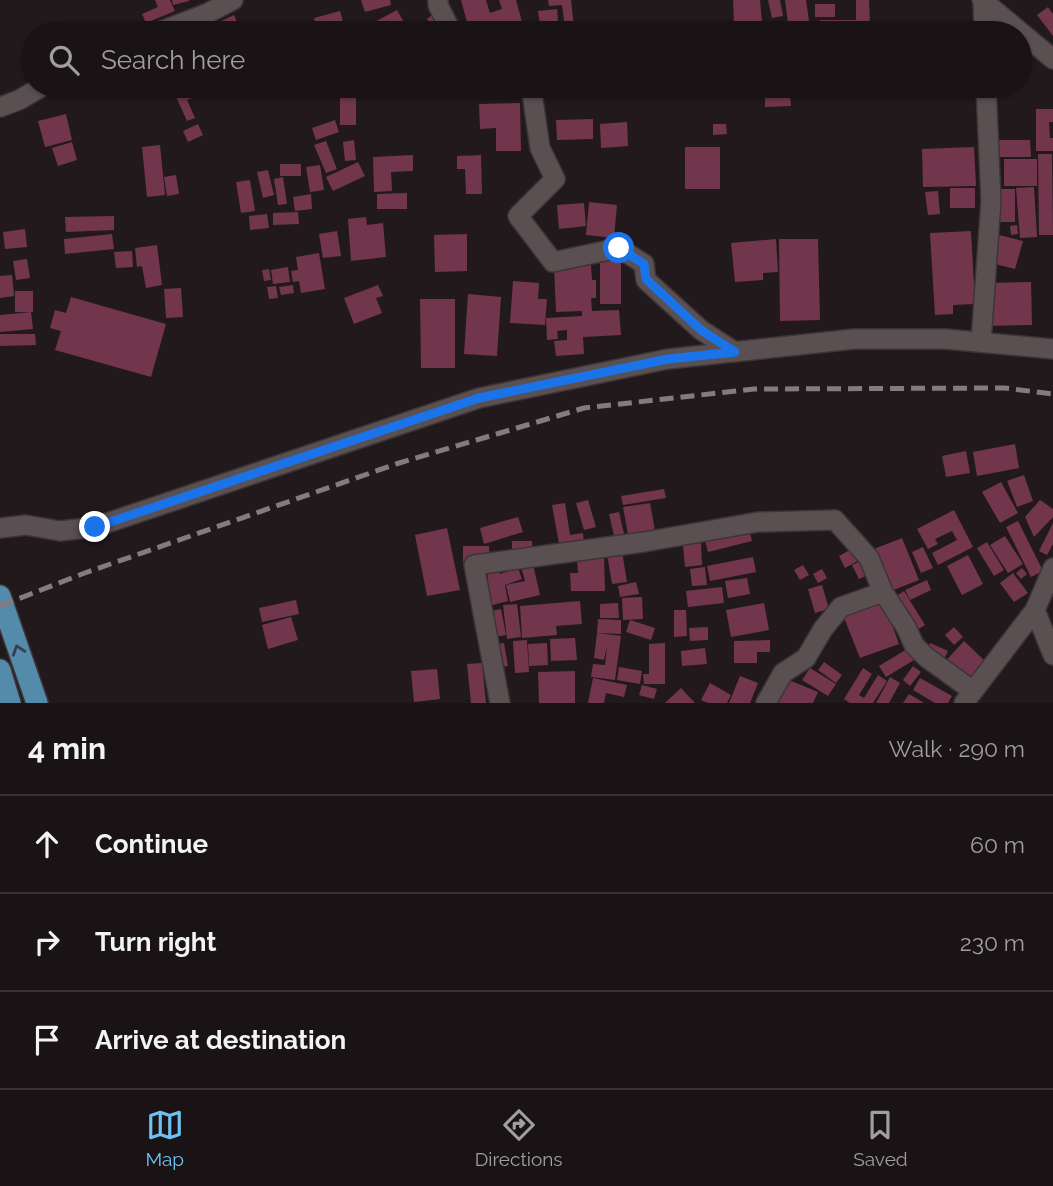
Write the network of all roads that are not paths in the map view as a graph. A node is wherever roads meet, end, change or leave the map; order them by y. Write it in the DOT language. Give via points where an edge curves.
graph roads {
  1 [pos="233,0"];
  2 [pos="439,0"];
  3 [pos="983,0"];
  4 [pos="187,21"];
  5 [pos="446,21"];
  6 [pos="984,21"];
  7 [pos="1008,21"];
  8 [pos="1032,41"];
  9 [pos="1053,58"];
  10 [pos="22,98"];
  11 [pos="533,98"];
  12 [pos="987,98"];
  13 [pos="0,107"];
  14 [pos="981,342"];
  15 [pos="1053,349"];
  16 [pos="735,352"];
  17 [pos="0,528"];
  18 [pos="1053,568"];
  19 [pos="883,592"];
  20 [pos="0,596"];
  21 [pos="1035,610"];
  22 [pos="1053,654"];
  23 [pos="0,670"];
  24 [pos="969,697"];
  25 [pos="10,703"];
  26 [pos="37,703"];
  27 [pos="500,703"];
  28 [pos="766,703"];
  1 -- 4 [label="street"];
  2 -- 5 [label="street"];
  3 -- 6 [label="street"];
  3 -- 7 [label="street"];
  8 -- 9 [label="street"];
  10 -- 13 [label="street"];
  11 -- 16 [label="street" via="540,148 555,179 518,216 553,262 619,248 644,264 646,279 701,330"];
  12 -- 14 [label="street" via="991,201"];
  14 -- 15 [label="street"];
  14 -- 16 [label="street" via="854,339"];
  16 -- 17 [label="street" via="668,359 479,398 95,527 60,531 26,525"];
  18 -- 21 [label="street"];
  19 -- 24 [label="street" via="914,645"];
  19 -- 27 [label="street" via="869,558 835,520 758,522 474,565"];
  19 -- 28 [label="street" via="841,607 806,658 783,673"];
  26 -- 20 [label="highway, one-way"];
  21 -- 22 [label="street"];
  21 -- 24 [label="street"];
  23 -- 25 [label="highway"];
}
